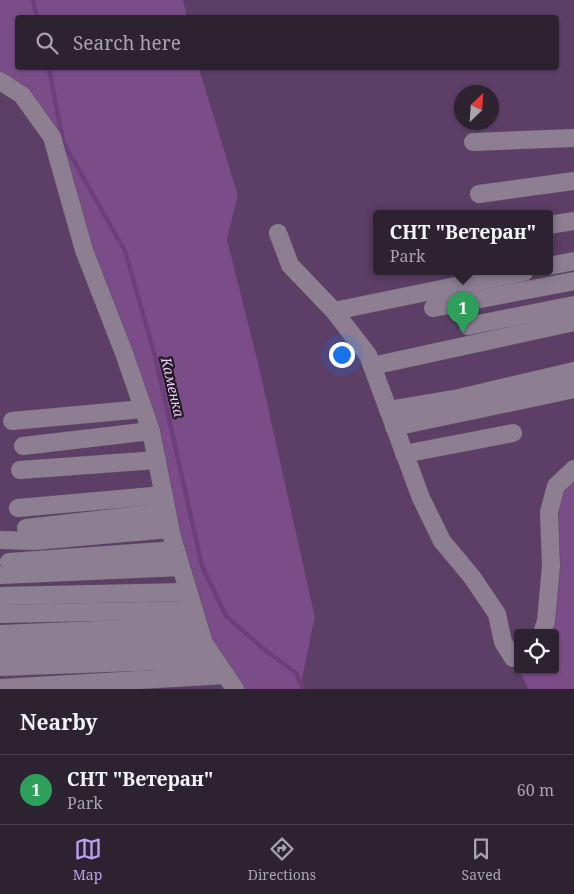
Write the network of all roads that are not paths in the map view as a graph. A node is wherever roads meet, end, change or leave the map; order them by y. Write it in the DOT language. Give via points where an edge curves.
graph roads {
  1 [pos="0,81"];
  2 [pos="574,138"];
  3 [pos="473,142"];
  4 [pos="574,182"];
  5 [pos="479,194"];
  6 [pos="574,221"];
  7 [pos="553,224"];
  8 [pos="278,233"];
  9 [pos="574,261"];
  10 [pos="553,265"];
  11 [pos="509,275"];
  12 [pos="574,281"];
  13 [pos="574,305"];
  14 [pos="433,308"];
  15 [pos="334,311"];
  16 [pos="574,322"];
  17 [pos="468,326"];
  18 [pos="372,366"];
  19 [pos="574,371"];
  20 [pos="574,389"];
  21 [pos="143,409"];
  22 [pos="388,410"];
  23 [pos="12,421"];
  24 [pos="394,427"];
  25 [pos="151,431"];
  26 [pos="513,433"];
  27 [pos="23,446"];
  28 [pos="404,454"];
  29 [pos="156,460"];
  30 [pos="574,469"];
  31 [pos="20,470"];
  32 [pos="165,503"];
  33 [pos="18,508"];
  34 [pos="26,528"];
  35 [pos="170,530"];
  36 [pos="0,540"];
  37 [pos="178,558"];
  38 [pos="5,568"];
  39 [pos="188,592"];
  40 [pos="0,596"];
  41 [pos="0,614"];
  42 [pos="199,626"];
  43 [pos="543,629"];
  44 [pos="0,634"];
  45 [pos="0,650"];
  46 [pos="514,658"];
  47 [pos="215,659"];
  48 [pos="0,667"];
  49 [pos="230,682"];
  50 [pos="0,688"];
  1 -- 21 [label="lane" via="22,95 52,137 84,250"];
  2 -- 3 [label="lane"];
  4 -- 5 [label="lane"];
  6 -- 7 [label="lane"];
  8 -- 15 [label="lane" via="290,265"];
  9 -- 10 [label="lane"];
  11 -- 15 [label="lane"];
  12 -- 14 [label="lane"];
  13 -- 17 [label="lane"];
  15 -- 18 [label="lane" via="368,355"];
  16 -- 18 [label="lane"];
  18 -- 22 [label="lane"];
  19 -- 22 [label="lane" via="459,398"];
  20 -- 24 [label="lane"];
  21 -- 23 [label="lane"];
  21 -- 25 [label="lane"];
  22 -- 24 [label="lane"];
  24 -- 28 [label="lane"];
  25 -- 27 [label="lane"];
  25 -- 29 [label="lane"];
  26 -- 28 [label="lane"];
  28 -- 46 [label="lane" via="420,498 442,542 472,577 496,614 503,642"];
  29 -- 31 [label="lane"];
  29 -- 32 [label="lane"];
  30 -- 43 [label="lane" via="556,486 549,512 551,566"];
  32 -- 33 [label="lane"];
  32 -- 34 [label="lane"];
  32 -- 35 [label="lane"];
  35 -- 36 [label="lane" via="34,541"];
  35 -- 37 [label="lane"];
  37 -- 38 [label="lane"];
  37 -- 39 [label="lane"];
  39 -- 40 [label="lane"];
  39 -- 42 [label="lane"];
  41 -- 42 [label="lane"];
  42 -- 44 [label="lane"];
  42 -- 45 [label="lane"];
  42 -- 47 [label="lane"];
  47 -- 48 [label="lane"];
  47 -- 49 [label="lane"];
  49 -- 50 [label="lane"];
}
